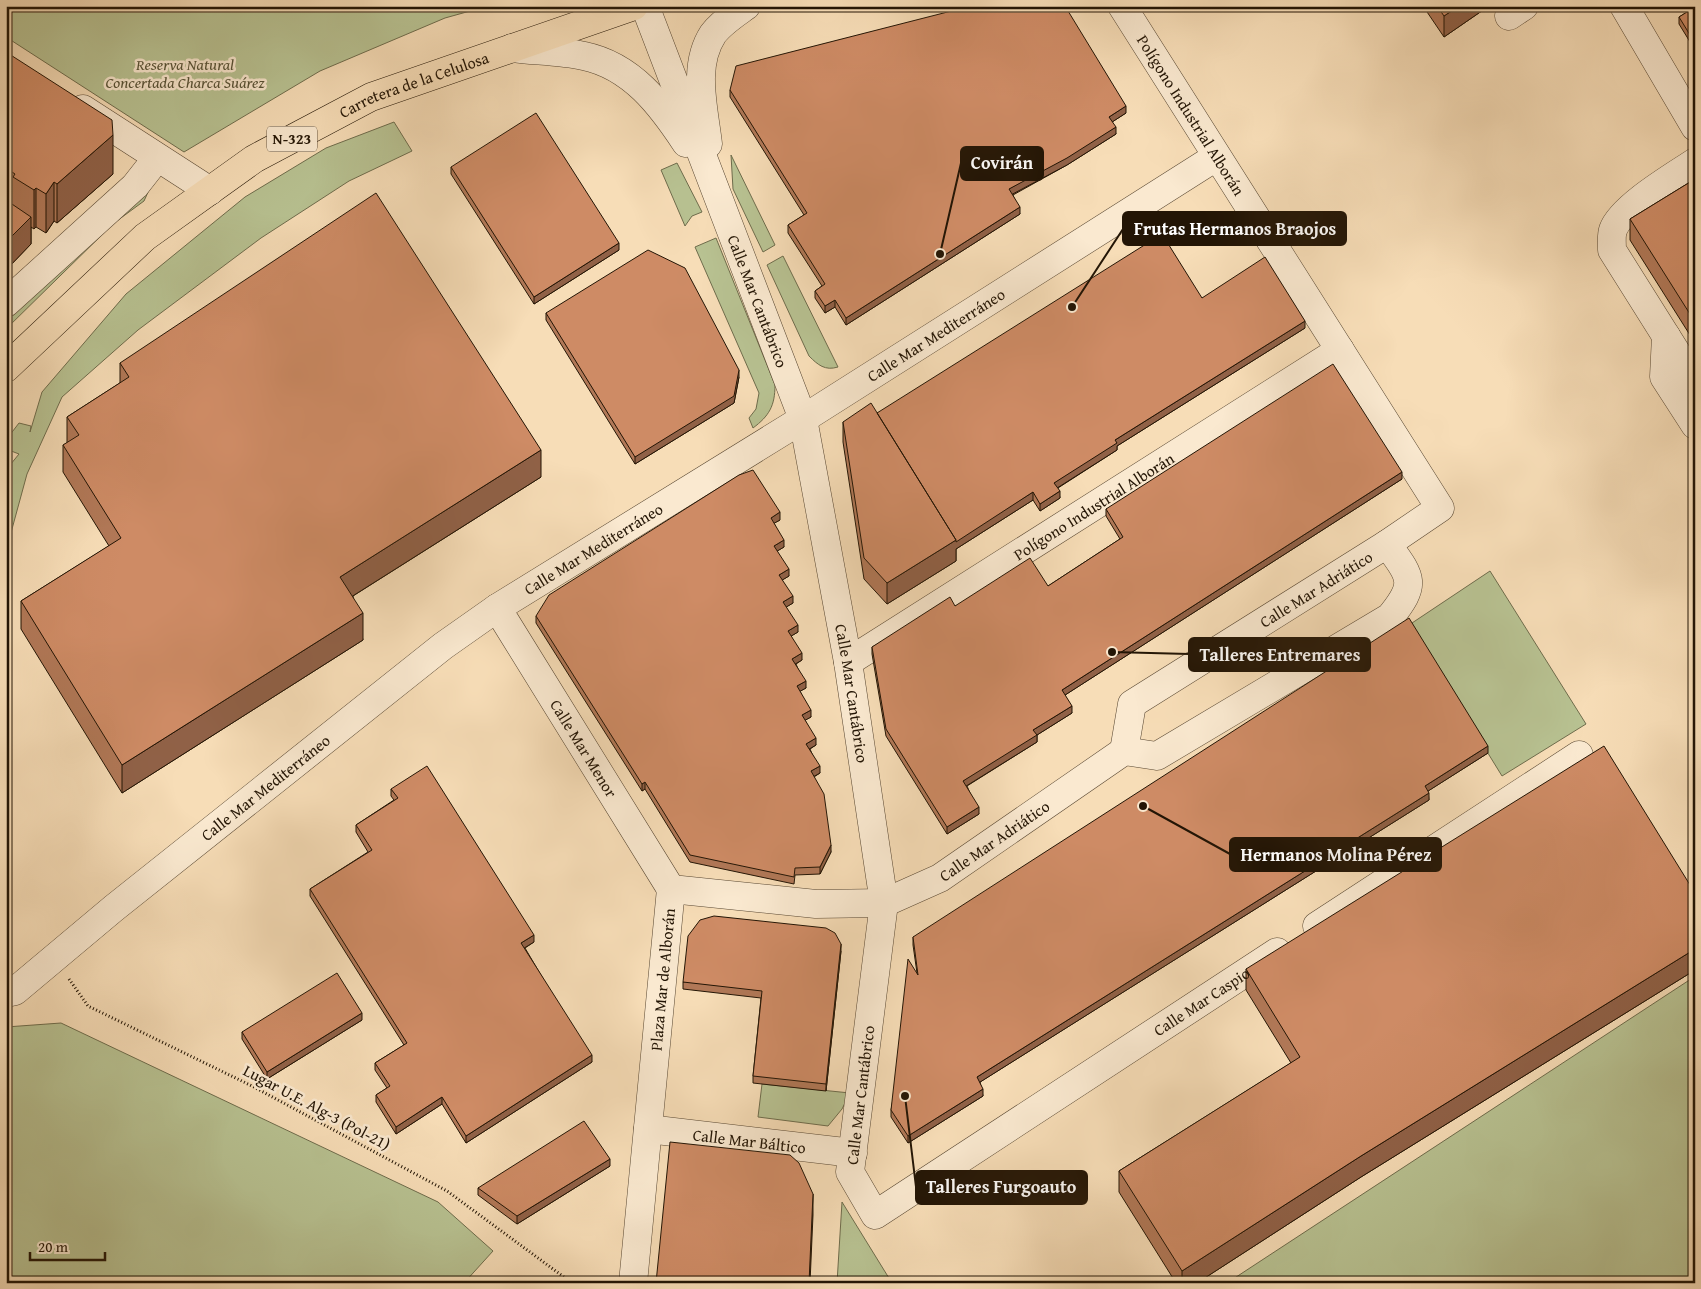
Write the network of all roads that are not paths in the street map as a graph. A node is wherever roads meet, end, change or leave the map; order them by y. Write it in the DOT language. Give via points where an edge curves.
graph roads {
  1 [pos="634,6"];
  2 [pos="645,6"];
  3 [pos="746,6"];
  4 [pos="1122,6"];
  5 [pos="1624,6"];
  6 [pos="512,48"];
  7 [pos="64,97"];
  8 [pos="1695,127"];
  9 [pos="1216,157"];
  10 [pos="156,158"];
  11 [pos="1695,162"];
  12 [pos="712,183"];
  13 [pos="210,191"];
  14 [pos="6,303"];
  15 [pos="1666,336"];
  16 [pos="1340,350"];
  17 [pos="6,368"];
  18 [pos="1695,382"];
  19 [pos="803,419"];
  20 [pos="1695,425"];
  21 [pos="1387,544"];
  22 [pos="496,608"];
  23 [pos="848,662"];
  24 [pos="1124,751"];
  25 [pos="1579,755"];
  26 [pos="671,890"];
  27 [pos="884,903"];
  28 [pos="6,993"];
  29 [pos="648,1129"];
  30 [pos="853,1154"];
  31 [pos="874,1215"];
  32 [pos="633,1283"];
  1 -- 6 [label="highway, Carretera de la Celulosa / N-323"];
  2 -- 12 [label="street, Calle Mar Cantábrico"];
  3 -- 12 [label="street, Calle Mar Cantábrico" via="714,33 704,53 700,72"];
  4 -- 9 [label="street, Polígono Industrial Alborán"];
  5 -- 8 [label="street"];
  6 -- 12 [label="street, Calle Mar Cantábrico" via="585,56 633,78 656,101"];
  6 -- 13 [label="highway, Carretera de la Celulosa / N-323" via="371,97 254,159"];
  7 -- 10 [label="street"];
  9 -- 16 [label="street, Polígono Industrial Alborán"];
  9 -- 19 [label="street, Calle Mar Mediterráneo"];
  10 -- 13 [label="street"];
  10 -- 14 [label="street" via="135,186"];
  11 -- 15 [label="street" via="1644,197 1623,215 1613,230 1612,250"];
  12 -- 19 [label="street, Calle Mar Cantábrico"];
  13 -- 17 [label="highway, Carretera de la Celulosa / N-323" via="145,237"];
  15 -- 18 [label="street"];
  15 -- 20 [label="street" via="1664,377"];
  16 -- 21 [label="street, Polígono Industrial Alborán" via="1440,508"];
  16 -- 23 [label="street, Polígono Industrial Alborán"];
  19 -- 22 [label="street, Calle Mar Mediterráneo"];
  19 -- 23 [label="street, Calle Mar Cantábrico"];
  21 -- 24 [label="street, Calle Mar Adriático" via="1132,704"];
  21 -- 24 [label="street, Calle Mar Adriático" via="1406,571 1408,580 1405,599 1390,617 1157,756"];
  22 -- 26 [label="street, Calle Mar Menor"];
  22 -- 28 [label="street, Calle Mar Mediterráneo" via="114,908 15,991"];
  23 -- 27 [label="street, Calle Mar Cantábrico"];
  24 -- 27 [label="street, Calle Mar Adriático" via="940,878"];
  25 -- 31 [label="street, Calle Mar Caspio"];
  26 -- 27 [label="street, Plaza Mar de Alborán" via="816,904"];
  26 -- 29 [label="street, Plaza Mar de Alborán"];
  27 -- 30 [label="street, Calle Mar Cantábrico"];
  29 -- 30 [label="street, Calle Mar Báltico"];
  29 -- 32 [label="street, Plaza Mar de Alborán"];
  30 -- 31 [label="street, Calle Mar Cantábrico" via="850,1172"];
}
